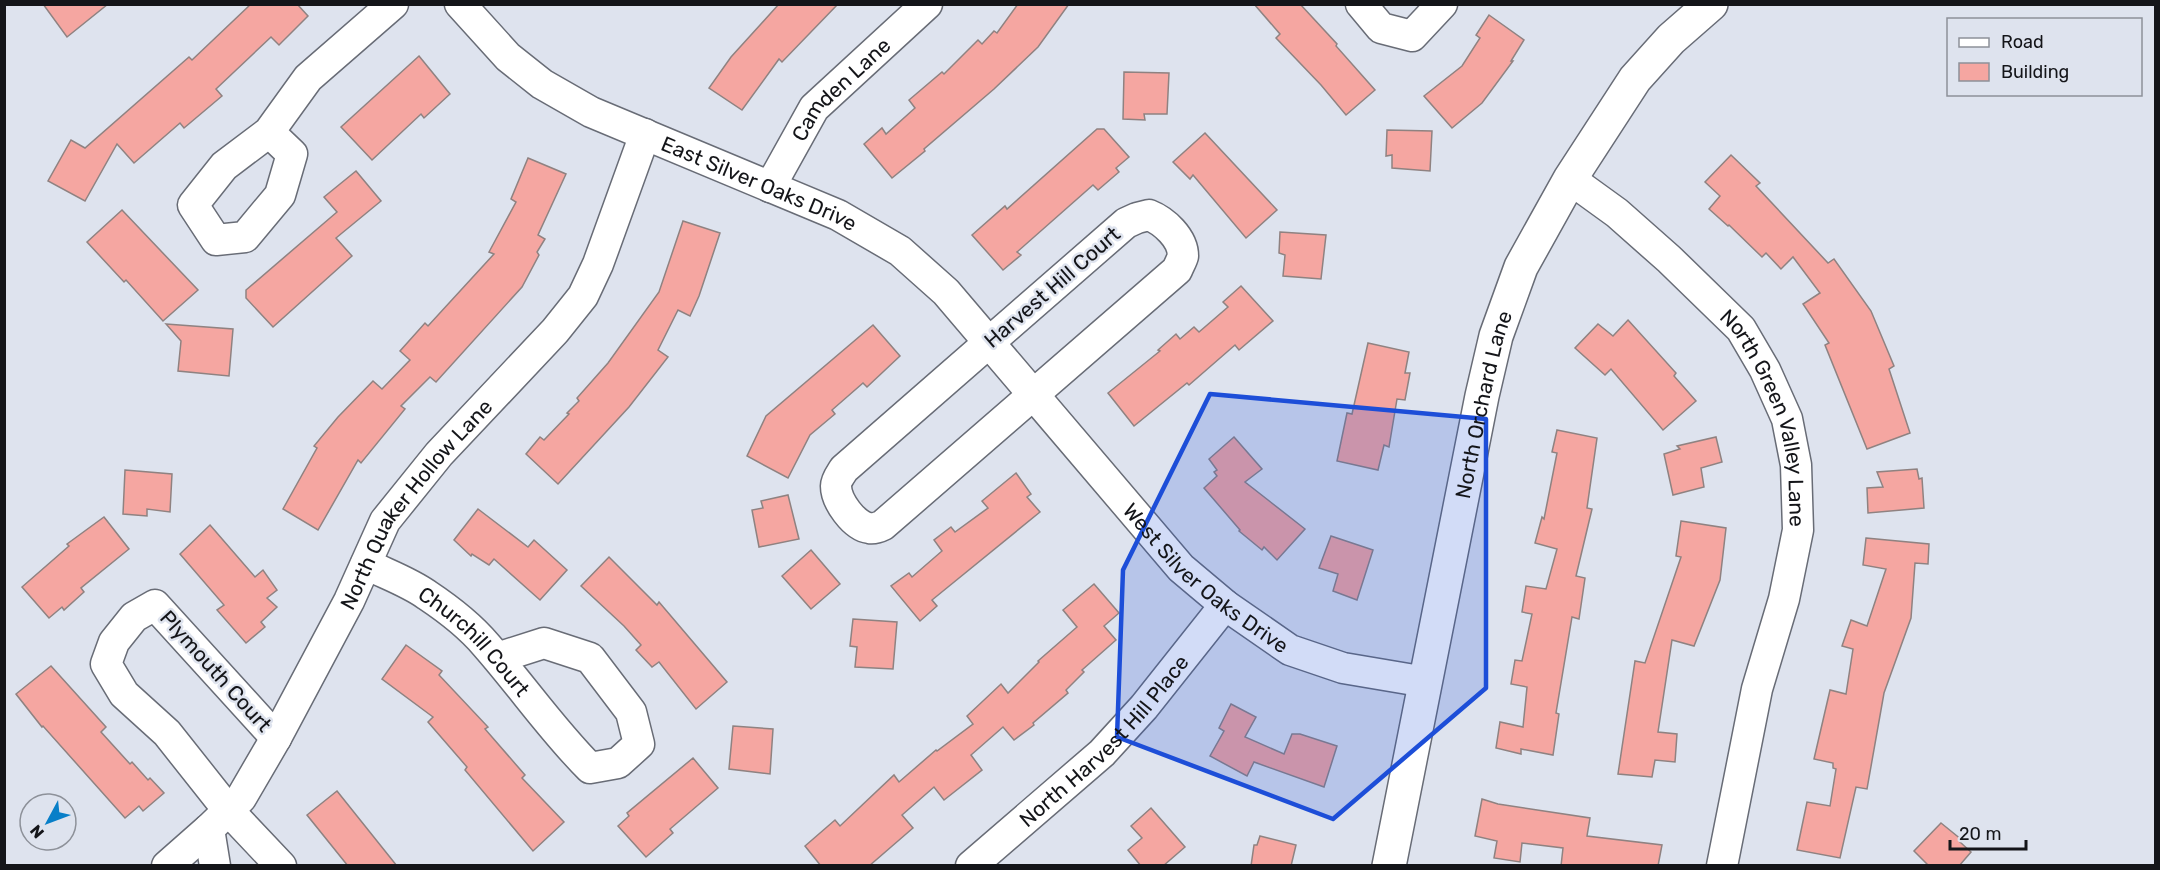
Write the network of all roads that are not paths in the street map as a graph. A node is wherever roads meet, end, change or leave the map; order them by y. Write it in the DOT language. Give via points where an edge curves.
graph roads {
  1 [pos="393,4"];
  2 [pos="460,4"];
  3 [pos="927,4"];
  4 [pos="1361,4"];
  5 [pos="1442,4"];
  6 [pos="1711,4"];
  7 [pos="269,132"];
  8 [pos="645,134"];
  9 [pos="1570,179"];
  10 [pos="770,186"];
  11 [pos="989,341"];
  12 [pos="1035,395"];
  13 [pos="366,564"];
  14 [pos="1225,605"];
  15 [pos="496,658"];
  16 [pos="1426,682"];
  17 [pos="276,738"];
  18 [pos="219,820"];
  19 [pos="167,866"];
  20 [pos="215,866"];
  21 [pos="282,866"];
  22 [pos="971,866"];
  23 [pos="1389,866"];
  24 [pos="1722,866"];
  1 -- 7 [label="street" via="308,78"];
  2 -- 8 [label="street, East Silver Oaks Drive" via="508,57 542,84 591,112"];
  3 -- 10 [label="street, Camden Lane" via="814,108"];
  4 -- 5 [label="street" via="1382,28 1412,36"];
  6 -- 9 [label="street, North Orchard Lane" via="1671,39 1635,79"];
  8 -- 10 [label="street, East Silver Oaks Drive"];
  8 -- 13 [label="street, North Quaker Hollow Lane" via="583,296 439,454 386,521"];
  9 -- 16 [label="street, North Orchard Lane" via="1521,267 1496,336"];
  9 -- 24 [label="street, North Green Valley Lane" via="1617,213 1741,329 1787,419 1796,465 1798,530 1784,598 1757,689"];
  10 -- 11 [label="street, East Silver Oaks Drive" via="838,215 900,251 946,292"];
  11 -- 12 [label="street, East Silver Oaks Drive"];
  11 -- 12 [label="street, Harvest Hill Court" via="1126,223 1149,215 1171,231 1181,244 1183,257 1177,270"];
  11 -- 12 [label="street, Harvest Hill Court" via="844,469 836,483 838,498 850,515 871,529 883,525"];
  12 -- 14 [label="street, West Silver Oaks Drive" via="1180,568"];
  13 -- 15 [label="street, Churchill Court" via="425,593 454,615"];
  13 -- 17 [label="street, North Quaker Hollow Lane"];
  14 -- 16 [label="street, West Silver Oaks Drive" via="1290,650 1343,668"];
  14 -- 22 [label="street, North Harvest Hill Place" via="1102,753"];
  15 -- 15 [label="street, Churchill Court" via="590,768 618,763 639,744 631,712 590,658 544,643"];
  16 -- 23 [label="street, North Orchard Lane"];
  17 -- 18 [label="street, North Quaker Hollow Lane" via="241,798"];
  17 -- 18 [label="street, Plymouth Court" via="155,604 134,617 114,642 106,664 124,694 167,733"];
  18 -- 19 [label="street, North Quaker Hollow Lane"];
  18 -- 20 [label="street"];
  18 -- 21 [label="street"];
}
